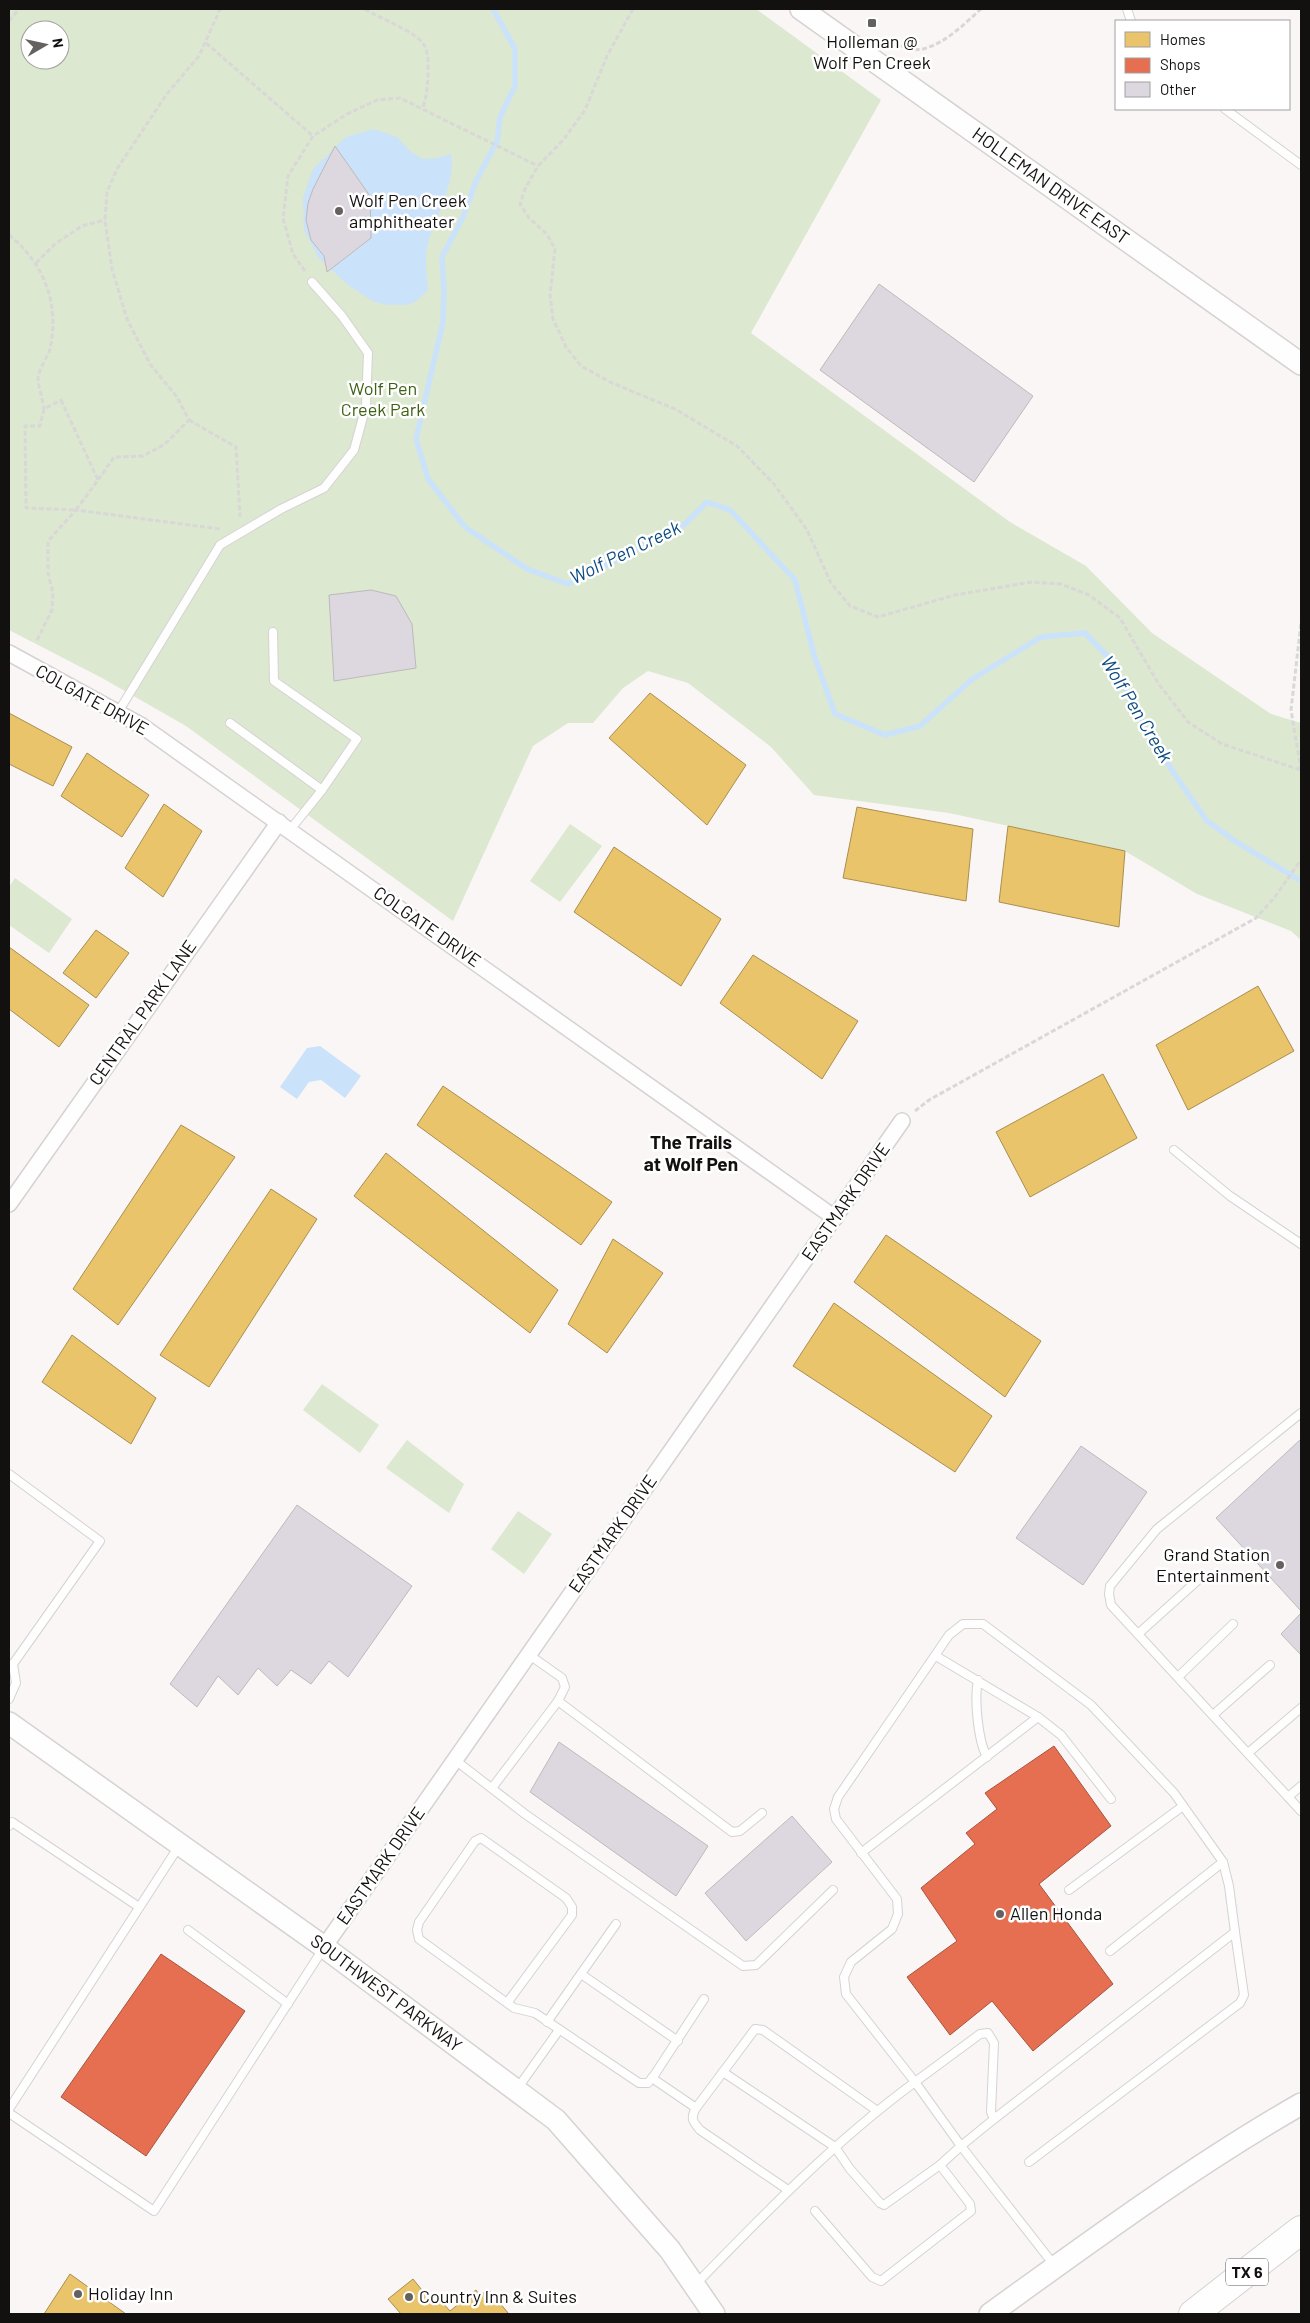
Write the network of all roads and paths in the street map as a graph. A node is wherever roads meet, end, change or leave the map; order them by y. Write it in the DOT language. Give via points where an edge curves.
graph roads {
  1 [pos="19,9"];
  2 [pos="220,9"];
  3 [pos="365,9"];
  4 [pos="633,9"];
  5 [pos="801,9"];
  6 [pos="981,9"];
  7 [pos="9,22"];
  8 [pos="206,43"];
  9 [pos="893,43"];
  10 [pos="422,109"];
  11 [pos="1226,110"];
  12 [pos="313,136"];
  13 [pos="538,166"];
  14 [pos="1301,166"];
  15 [pos="105,220"];
  16 [pos="9,234"];
  17 [pos="36,263"];
  18 [pos="312,282"];
  19 [pos="1301,364"];
  20 [pos="44,409"];
  21 [pos="189,420"];
  22 [pos="98,480"];
  23 [pos="76,510"];
  24 [pos="241,532"];
  25 [pos="1301,623"];
  26 [pos="273,632"];
  27 [pos="38,640"];
  28 [pos="9,653"];
  29 [pos="117,714"];
  30 [pos="230,723"];
  31 [pos="1301,770"];
  32 [pos="322,790"];
  33 [pos="284,826"];
  34 [pos="1301,860"];
  35 [pos="902,1121"];
  36 [pos="1174,1150"];
  37 [pos="9,1204"];
  38 [pos="835,1218"];
  39 [pos="1301,1244"];
  40 [pos="1301,1413"];
  41 [pos="9,1474"];
  42 [pos="1198,1580"];
  43 [pos="1233,1624"];
  44 [pos="1138,1634"];
  45 [pos="528,1654"];
  46 [pos="936,1656"];
  47 [pos="11,1665"];
  48 [pos="1270,1665"];
  49 [pos="1178,1677"];
  50 [pos="978,1680"];
  51 [pos="9,1699"];
  52 [pos="558,1701"];
  53 [pos="1301,1708"];
  54 [pos="1213,1715"];
  55 [pos="1038,1717"];
  56 [pos="9,1723"];
  57 [pos="1248,1753"];
  58 [pos="987,1757"];
  59 [pos="455,1760"];
  60 [pos="1301,1786"];
  61 [pos="492,1788"];
  62 [pos="1288,1797"];
  63 [pos="1111,1799"];
  64 [pos="1183,1806"];
  65 [pos="1301,1811"];
  66 [pos="762,1813"];
  67 [pos="9,1826"];
  68 [pos="179,1845"];
  69 [pos="861,1853"];
  70 [pos="1223,1862"];
  71 [pos="833,1890"];
  72 [pos="1069,1890"];
  73 [pos="139,1908"];
  74 [pos="616,1924"];
  75 [pos="188,1930"];
  76 [pos="1235,1932"];
  77 [pos="324,1947"];
  78 [pos="1110,1951"];
  79 [pos="581,1974"];
  80 [pos="704,1999"];
  81 [pos="507,2003"];
  82 [pos="288,2004"];
  83 [pos="547,2022"];
  84 [pos="559,2030"];
  85 [pos="678,2041"];
  86 [pos="723,2072"];
  87 [pos="652,2078"];
  88 [pos="915,2082"];
  89 [pos="516,2090"];
  90 [pos="1301,2104"];
  91 [pos="696,2108"];
  92 [pos="9,2109"];
  93 [pos="876,2110"];
  94 [pos="9,2113"];
  95 [pos="994,2119"];
  96 [pos="961,2146"];
  97 [pos="836,2147"];
  98 [pos="1029,2162"];
  99 [pos="940,2165"];
  100 [pos="788,2190"];
  101 [pos="815,2211"];
  102 [pos="1301,2230"];
  103 [pos="1055,2267"];
  104 [pos="694,2285"];
  105 [pos="714,2314"];
  106 [pos="990,2314"];
  107 [pos="1193,2314"];
  1 -- 7 [label="path"];
  2 -- 8 [label="path"];
  3 -- 10 [label="path" via="406,29 424,45 428,80"];
  4 -- 13 [label="path" via="607,56 585,110 564,139"];
  5 -- 19 [label="main road, HOLLEMAN DRIVE EAST"];
  6 -- 9 [label="path" via="951,36 923,49 910,49"];
  8 -- 12 [label="path"];
  8 -- 15 [label="path" via="200,56 166,95 117,169 107,192"];
  10 -- 12 [label="path" via="400,98 377,100 347,114"];
  10 -- 13 [label="path"];
  11 -- 14 [label="lane"];
  12 -- 18 [label="path" via="288,176 283,218 294,254"];
  13 -- 31 [label="path" via="520,204 555,249 550,295 553,319 566,347 581,366 612,383 676,409 737,446 774,484 807,530 832,583 850,606 878,617 955,595 1032,582 1061,584 1089,595 1120,618 1158,683 1188,722 1222,744"];
  15 -- 17 [label="path" via="82,226 55,244"];
  15 -- 21 [label="path" via="112,270 127,319 150,364 177,397"];
  16 -- 17 [label="path"];
  17 -- 20 [label="path" via="49,289 52,319 50,349 38,378"];
  18 -- 24 [label="lane" via="368,353 366,406 354,450 324,488"];
  20 -- 22 [label="path" via="61,400"];
  20 -- 23 [label="path" via="40,426 25,426 26,508"];
  21 -- 22 [label="path" via="165,444 143,456 114,457"];
  21 -- 24 [label="path" via="236,447"];
  22 -- 23 [label="path"];
  23 -- 24 [label="path"];
  23 -- 27 [label="path" via="48,541 52,610"];
  24 -- 29 [label="lane" via="220,545"];
  25 -- 31 [label="path" via="1291,710"];
  26 -- 32 [label="lane" via="274,681 357,739"];
  28 -- 29 [label="street, COLGATE DRIVE"];
  29 -- 33 [label="street, COLGATE DRIVE" via="142,726"];
  30 -- 32 [label="lane"];
  32 -- 33 [label="lane"];
  33 -- 37 [label="street, CENTRAL PARK LANE"];
  33 -- 38 [label="street, COLGATE DRIVE"];
  34 -- 35 [label="path" via="1274,898 1245,926 929,1100"];
  35 -- 38 [label="street, EASTMARK DRIVE"];
  36 -- 39 [label="lane" via="1230,1196"];
  38 -- 45 [label="street, EASTMARK DRIVE"];
  40 -- 44 [label="lane" via="1157,1529 1110,1586 1111,1605"];
  41 -- 47 [label="lane" via="100,1541"];
  42 -- 44 [label="lane"];
  43 -- 49 [label="lane"];
  44 -- 49 [label="lane"];
  45 -- 52 [label="lane" via="562,1678 565,1687"];
  45 -- 59 [label="street, EASTMARK DRIVE"];
  46 -- 50 [label="lane"];
  46 -- 64 [label="lane" via="949,1635 963,1624 983,1624 1091,1705"];
  46 -- 69 [label="lane" via="838,1797 834,1809 836,1819"];
  47 -- 51 [label="lane" via="16,1683"];
  48 -- 54 [label="lane"];
  49 -- 54 [label="lane"];
  50 -- 55 [label="lane"];
  50 -- 58 [label="lane" via="979,1721"];
  52 -- 61 [label="lane"];
  52 -- 66 [label="lane" via="732,1832 740,1831"];
  53 -- 57 [label="lane"];
  54 -- 57 [label="lane"];
  55 -- 58 [label="lane"];
  55 -- 63 [label="lane" via="1060,1735"];
  56 -- 68 [label="main road, SOUTHWEST PARKWAY"];
  57 -- 62 [label="lane"];
  58 -- 69 [label="lane"];
  59 -- 61 [label="lane"];
  59 -- 77 [label="street, EASTMARK DRIVE"];
  60 -- 62 [label="lane"];
  61 -- 71 [label="lane" via="743,1966 756,1964"];
  62 -- 65 [label="lane"];
  64 -- 70 [label="lane"];
  64 -- 72 [label="lane"];
  67 -- 73 [label="lane" via="12,1822"];
  68 -- 73 [label="lane"];
  68 -- 77 [label="main road, SOUTHWEST PARKWAY"];
  69 -- 88 [label="lane" via="897,1899 898,1914 892,1929 851,1962 844,1977 846,1994"];
  70 -- 76 [label="lane"];
  70 -- 78 [label="lane"];
  73 -- 92 [label="lane"];
  74 -- 79 [label="lane"];
  75 -- 82 [label="lane"];
  76 -- 95 [label="lane"];
  76 -- 98 [label="lane" via="1244,1995 1240,2003"];
  77 -- 82 [label="lane"];
  77 -- 89 [label="main road, SOUTHWEST PARKWAY"];
  79 -- 83 [label="lane"];
  79 -- 85 [label="lane"];
  80 -- 85 [label="lane"];
  81 -- 81 [label="lane" via="572,1915 572,1908 566,1898 481,1838 475,1841 419,1922 417,1930 419,1939"];
  81 -- 83 [label="lane" via="535,2013"];
  82 -- 94 [label="lane" via="154,2211"];
  83 -- 84 [label="lane"];
  84 -- 87 [label="lane" via="640,2083"];
  84 -- 89 [label="lane"];
  85 -- 87 [label="lane"];
  86 -- 91 [label="lane"];
  86 -- 93 [label="lane" via="755,2029 763,2030"];
  86 -- 97 [label="lane"];
  87 -- 91 [label="lane"];
  88 -- 93 [label="lane"];
  88 -- 95 [label="lane" via="980,2034 988,2034 994,2043 991,2112"];
  88 -- 96 [label="lane"];
  89 -- 104 [label="main road, SOUTHWEST PARKWAY" via="556,2120 670,2250"];
  90 -- 103 [label="main road" via="1250,2133"];
  91 -- 100 [label="lane" via="693,2122 700,2130"];
  93 -- 97 [label="lane"];
  95 -- 96 [label="lane"];
  96 -- 99 [label="lane"];
  96 -- 103 [label="lane"];
  97 -- 99 [label="lane" via="850,2169 884,2205"];
  97 -- 100 [label="lane"];
  99 -- 101 [label="lane" via="970,2204 971,2210 881,2281 872,2277"];
  100 -- 104 [label="lane"];
  102 -- 107 [label="highway, TX 6"];
  103 -- 106 [label="main road"];
  104 -- 105 [label="main road, SOUTHWEST PARKWAY"];
}
